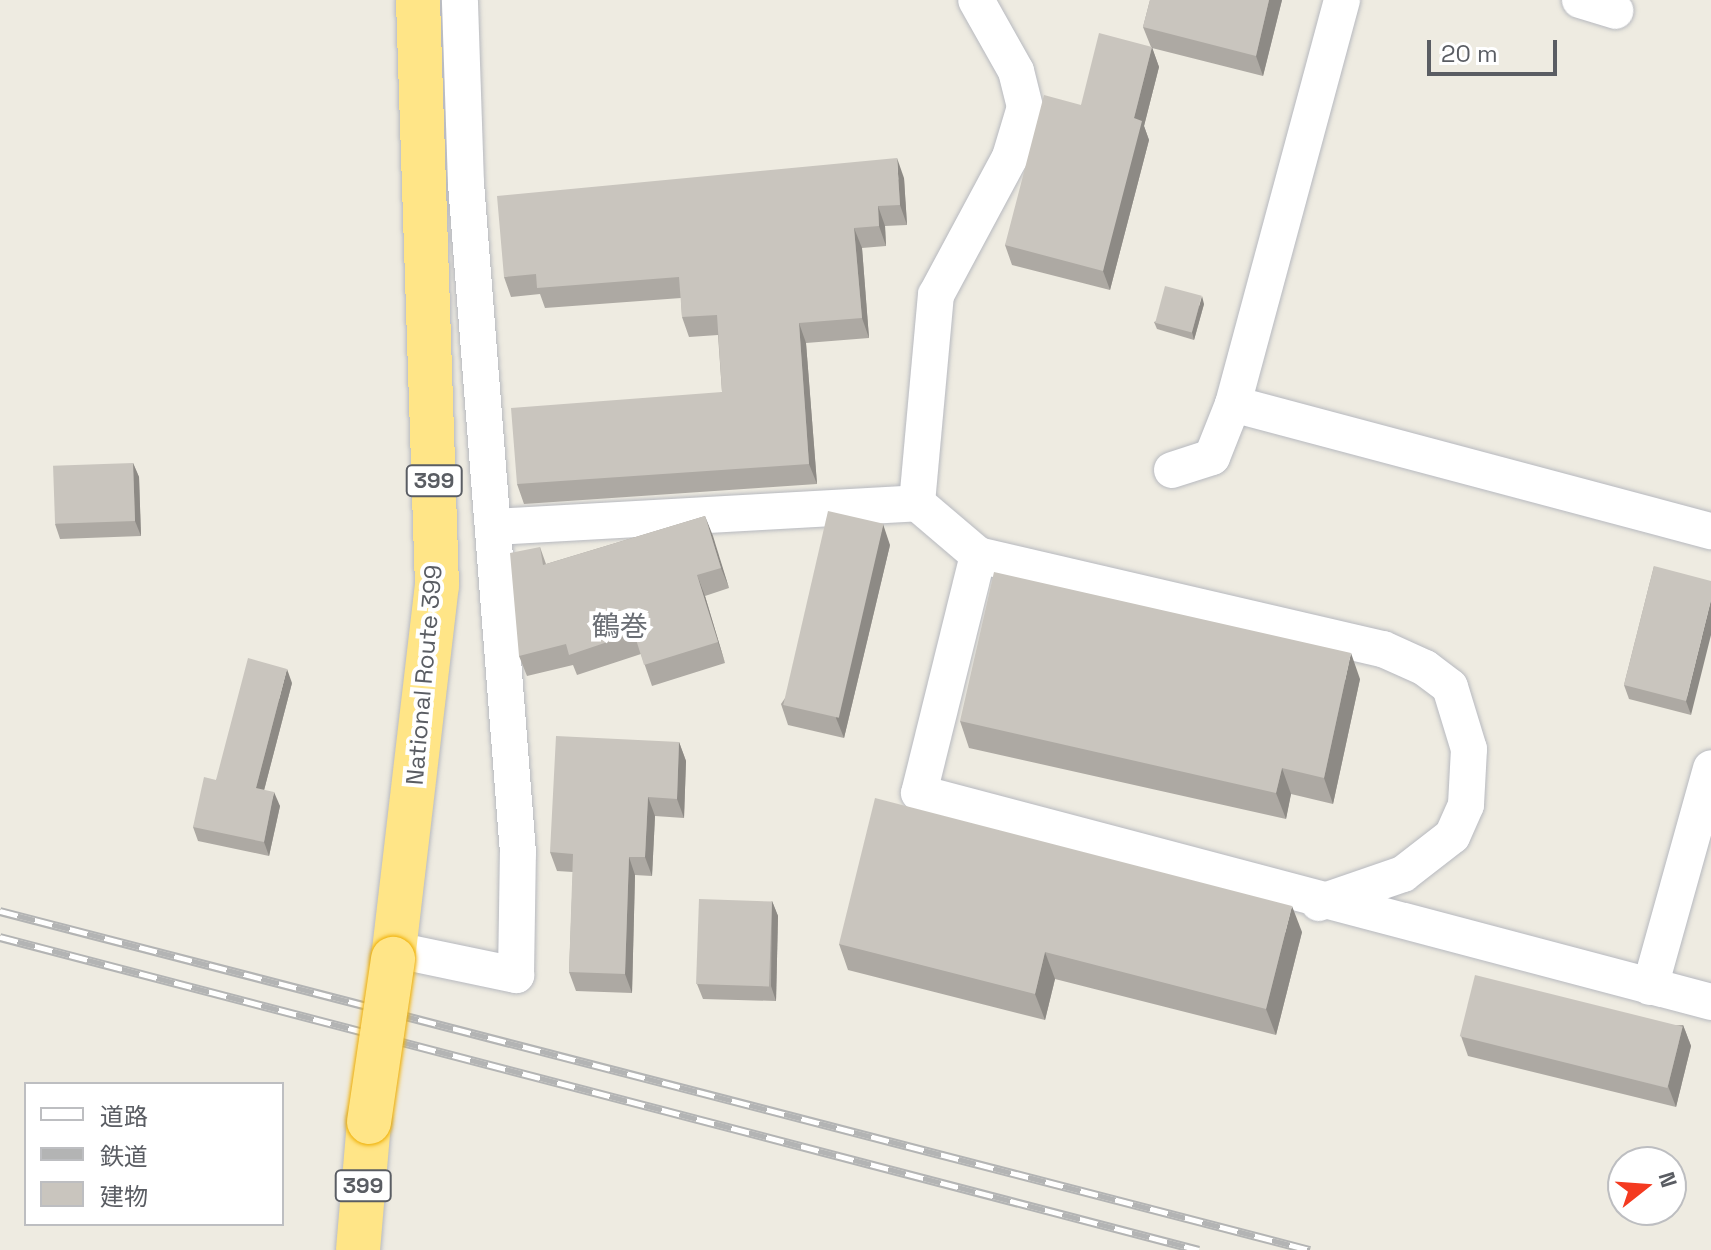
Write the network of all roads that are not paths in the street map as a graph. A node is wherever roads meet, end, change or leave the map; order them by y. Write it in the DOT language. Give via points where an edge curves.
graph roads {
  1 [pos="418,0"];
  2 [pos="460,0"];
  3 [pos="976,0"];
  4 [pos="1342,0"];
  5 [pos="1580,0"];
  6 [pos="1615,11"];
  7 [pos="1233,404"];
  8 [pos="1172,470"];
  9 [pos="917,503"];
  10 [pos="494,527"];
  11 [pos="1711,531"];
  12 [pos="978,555"];
  13 [pos="1711,768"];
  14 [pos="1319,903"];
  15 [pos="394,955"];
  16 [pos="1650,987"];
  17 [pos="1711,1002"];
  18 [pos="358,1250"];
  1 -- 15 [label="highway, National Route 399 / 399" via="437,586"];
  2 -- 10 [label="street"];
  3 -- 9 [label="street" via="1016,71 1025,107 1010,157 936,295"];
  4 -- 7 [label="street"];
  5 -- 6 [label="street"];
  7 -- 8 [label="street" via="1212,457"];
  7 -- 11 [label="street"];
  9 -- 10 [label="street"];
  9 -- 12 [label="street"];
  10 -- 15 [label="street" via="518,853 516,975"];
  12 -- 14 [label="street" via="919,793"];
  12 -- 14 [label="street" via="1383,649 1450,687 1464,715 1470,763 1466,805 1452,836 1403,874"];
  13 -- 16 [label="street"];
  14 -- 16 [label="street"];
  15 -- 18 [label="highway, National Route 399 / 399, bridge" via="369,1122"];
  16 -- 17 [label="street"];
}
